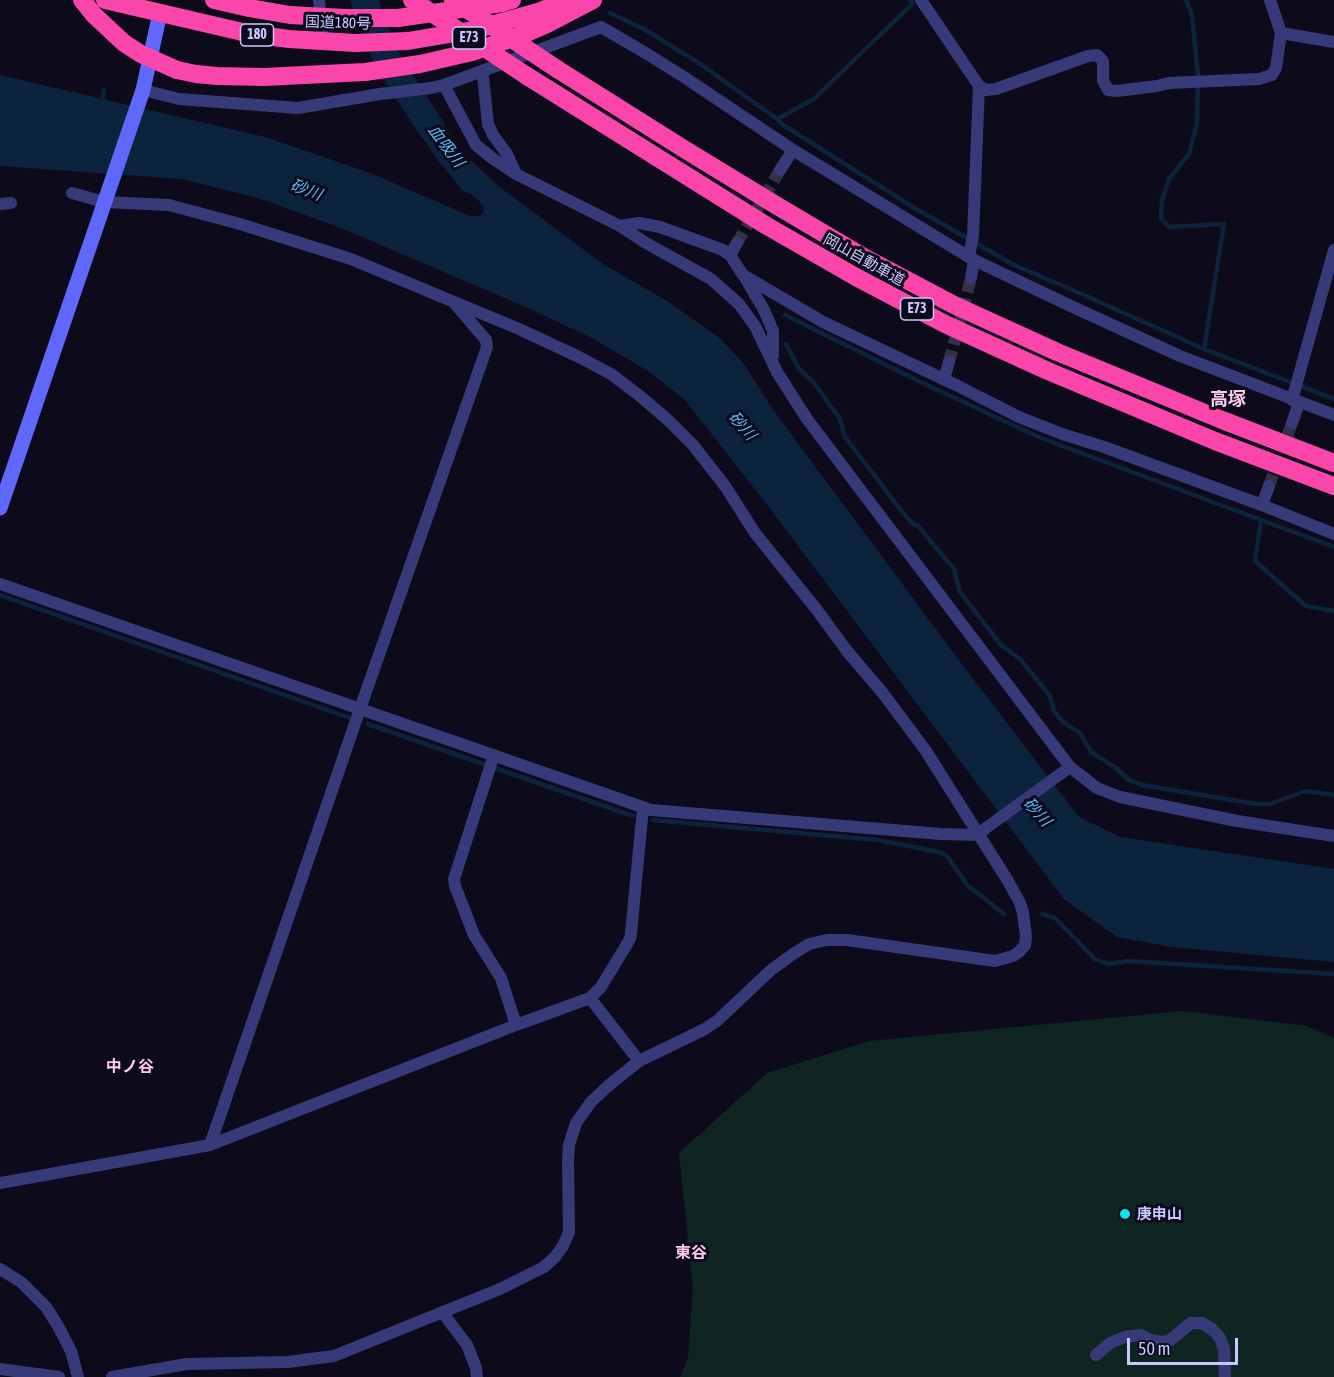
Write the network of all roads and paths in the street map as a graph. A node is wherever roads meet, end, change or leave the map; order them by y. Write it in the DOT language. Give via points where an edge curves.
graph roads {
  1 [pos="82,0"];
  2 [pos="105,0"];
  3 [pos="214,0"];
  4 [pos="412,0"];
  5 [pos="453,0"];
  6 [pos="512,0"];
  7 [pos="568,0"];
  8 [pos="592,0"];
  9 [pos="1270,0"];
  10 [pos="484,2"];
  11 [pos="922,2"];
  12 [pos="159,4"];
  13 [pos="320,9"];
  14 [pos="1281,33"];
  15 [pos="323,41"];
  16 [pos="1334,42"];
  17 [pos="483,76"];
  18 [pos="444,85"];
  19 [pos="979,86"];
  20 [pos="142,92"];
  21 [pos="793,150"];
  22 [pos="780,170"];
  23 [pos="516,174"];
  24 [pos="72,193"];
  25 [pos="105,199"];
  26 [pos="620,226"];
  27 [pos="737,243"];
  28 [pos="1334,249"];
  29 [pos="730,255"];
  30 [pos="971,255"];
  31 [pos="743,275"];
  32 [pos="971,278"];
  33 [pos="453,302"];
  34 [pos="772,362"];
  35 [pos="949,362"];
  36 [pos="944,379"];
  37 [pos="1296,392"];
  38 [pos="1334,415"];
  39 [pos="1292,423"];
  40 [pos="1334,463"];
  41 [pos="1269,486"];
  42 [pos="1334,486"];
  43 [pos="1262,506"];
  44 [pos="0,508"];
  45 [pos="1334,534"];
  46 [pos="0,584"];
  47 [pos="360,709"];
  48 [pos="491,763"];
  49 [pos="1066,770"];
  50 [pos="643,808"];
  51 [pos="982,832"];
  52 [pos="1334,836"];
  53 [pos="590,998"];
  54 [pos="516,1025"];
  55 [pos="639,1061"];
  56 [pos="210,1145"];
  57 [pos="0,1182"];
  58 [pos="0,1269"];
  59 [pos="442,1312"];
  60 [pos="1096,1355"];
  61 [pos="0,1369"];
  62 [pos="59,1377"];
  63 [pos="78,1377"];
  64 [pos="112,1377"];
  65 [pos="477,1377"];
  66 [pos="1225,1377"];
  1 -- 8 [label="highway, bridge" via="124,43 177,70 264,77 365,72 420,64 522,35"];
  2 -- 12 [label="highway, 国道180号 / 180"];
  3 -- 13 [label="highway, 国道180号 / 180" via="270,12"];
  4 -- 42 [label="highway, 岡山自動車道 / E73, bridge" via="767,226 945,324 1215,441"];
  5 -- 40 [label="highway, 岡山自動車道 / E73, bridge" via="684,149 867,259 954,305 1057,352"];
  6 -- 10 [label="highway, 国道180号 / 180"];
  7 -- 15 [label="highway, 国道180号 / 180" via="473,30 408,41"];
  9 -- 14 [label="street"];
  10 -- 13 [label="highway, 国道180号 / 180" via="398,18 345,18"];
  11 -- 19 [label="street"];
  12 -- 15 [label="highway, 国道180号 / 180" via="251,34"];
  12 -- 20 [label="street"];
  13 -- 15 [label="street"];
  14 -- 16 [label="street"];
  14 -- 19 [label="street" via="1276,68 1272,75 1259,79 1108,90 1103,80 1103,61 1097,55 996,89"];
  17 -- 23 [label="street" via="488,124"];
  18 -- 20 [label="street" via="298,108 180,99"];
  18 -- 21 [label="street" via="600,27"];
  18 -- 23 [label="street" via="476,144"];
  19 -- 30 [label="street"];
  20 -- 25 [label="street"];
  21 -- 22 [label="street"];
  21 -- 30 [label="street"];
  23 -- 26 [label="street"];
  24 -- 25 [label="street"];
  25 -- 33 [label="street" via="169,206 240,224 351,259"];
  25 -- 44 [label="street"];
  26 -- 29 [label="street" via="639,223 660,227"];
  26 -- 34 [label="street" via="728,292 755,326"];
  27 -- 29 [label="street"];
  28 -- 37 [label="street"];
  29 -- 31 [label="street"];
  30 -- 32 [label="street"];
  30 -- 37 [label="street" via="1180,356"];
  31 -- 34 [label="street" via="773,331"];
  31 -- 36 [label="street" via="823,322"];
  33 -- 47 [label="street" via="486,340 487,347"];
  33 -- 51 [label="street" via="611,374 693,444 754,533 882,692"];
  34 -- 49 [label="street" via="807,419"];
  35 -- 36 [label="street"];
  36 -- 43 [label="street" via="1019,417"];
  37 -- 38 [label="street"];
  37 -- 39 [label="street"];
  41 -- 43 [label="street"];
  43 -- 45 [label="street"];
  46 -- 47 [label="street"];
  47 -- 48 [label="street"];
  47 -- 56 [label="street"];
  48 -- 50 [label="street"];
  48 -- 54 [label="street" via="454,886 474,935 501,978"];
  49 -- 51 [label="street"];
  49 -- 52 [label="street" via="1120,797"];
  50 -- 51 [label="street" via="941,834"];
  50 -- 53 [label="street" via="632,933 601,987"];
  51 -- 55 [label="street" via="1020,903 1026,936 1019,952 995,961 847,940 809,944 771,970 717,1021"];
  53 -- 54 [label="street"];
  53 -- 55 [label="street"];
  54 -- 56 [label="street"];
  55 -- 59 [label="street" via="591,1102 576,1123 568,1160 569,1232 555,1257 544,1267 500,1289"];
  56 -- 57 [label="street"];
  58 -- 63 [label="street" via="21,1282 46,1307 71,1351"];
  59 -- 64 [label="street" via="334,1356 288,1362 187,1364"];
  59 -- 65 [label="street" via="467,1345"];
  60 -- 66 [label="street" via="1125,1337 1141,1335 1150,1340 1170,1341 1191,1323 1202,1323 1220,1338"];
  61 -- 62 [label="street"];
}
